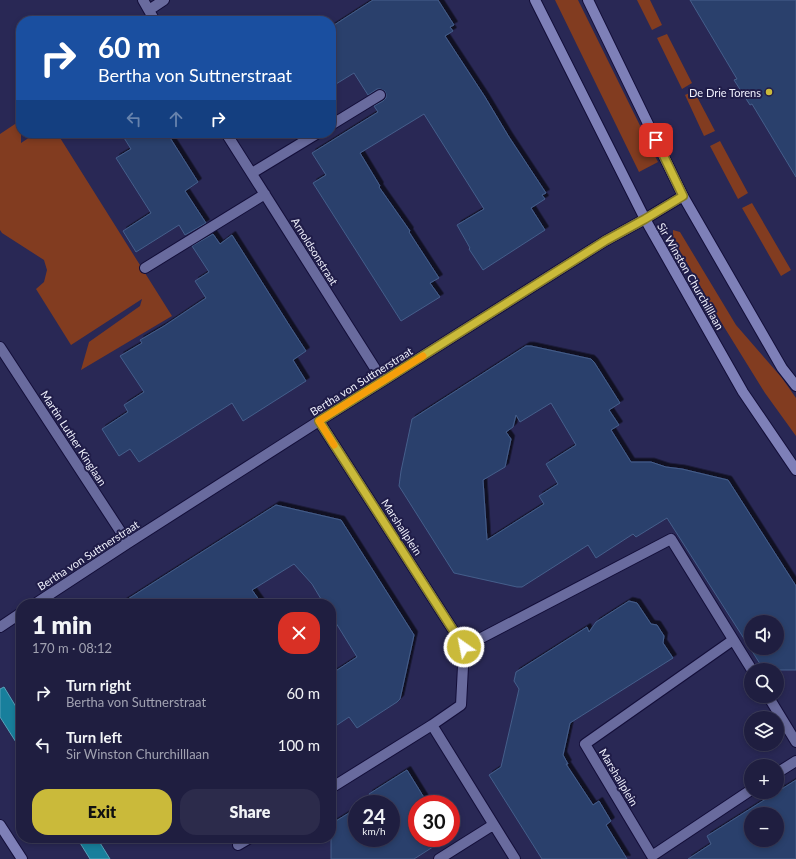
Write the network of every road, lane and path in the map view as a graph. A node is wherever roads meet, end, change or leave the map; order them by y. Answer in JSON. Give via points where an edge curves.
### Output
{"nodes":[{"id":1,"x":143,"y":0,"type":"edge"},
{"id":2,"x":164,"y":0,"type":"edge"},
{"id":3,"x":535,"y":0,"type":"edge"},
{"id":4,"x":588,"y":0,"type":"edge"},
{"id":5,"x":149,"y":10,"type":"junction"},
{"id":6,"x":153,"y":16,"type":"edge"},
{"id":7,"x":380,"y":95,"type":"dead end"},
{"id":8,"x":336,"y":122,"type":"edge"},
{"id":9,"x":229,"y":138,"type":"edge"},
{"id":10,"x":310,"y":138,"type":"edge"},
{"id":11,"x":252,"y":173,"type":"junction"},
{"id":12,"x":265,"y":194,"type":"junction"},
{"id":13,"x":683,"y":196,"type":"junction"},
{"id":14,"x":645,"y":219,"type":"junction"},
{"id":15,"x":145,"y":268,"type":"dead end"},
{"id":16,"x":0,"y":347,"type":"edge"},
{"id":17,"x":383,"y":381,"type":"junction"},
{"id":18,"x":796,"y":386,"type":"edge"},
{"id":19,"x":319,"y":421,"type":"junction"},
{"id":20,"x":796,"y":470,"type":"edge"},
{"id":21,"x":128,"y":543,"type":"junction"},
{"id":22,"x":43,"y":599,"type":"edge"},
{"id":23,"x":16,"y":616,"type":"edge"},
{"id":24,"x":0,"y":627,"type":"edge"},
{"id":25,"x":733,"y":640,"type":"junction"},
{"id":26,"x":464,"y":647,"type":"junction"},
{"id":27,"x":748,"y":663,"type":"edge"},
{"id":28,"x":772,"y":703,"type":"edge"},
{"id":29,"x":432,"y":725,"type":"junction"},
{"id":30,"x":796,"y":742,"type":"edge"},
{"id":31,"x":796,"y":761,"type":"edge"},
{"id":32,"x":784,"y":769,"type":"edge"},
{"id":33,"x":336,"y":785,"type":"edge"},
{"id":34,"x":744,"y":795,"type":"edge"},
{"id":35,"x":0,"y":825,"type":"edge"},
{"id":36,"x":493,"y":825,"type":"junction"},
{"id":37,"x":241,"y":843,"type":"edge"},
{"id":38,"x":238,"y":845,"type":"dead end"},
{"id":39,"x":22,"y":859,"type":"edge"},
{"id":40,"x":439,"y":859,"type":"edge"},
{"id":41,"x":515,"y":859,"type":"edge"}],
"edges":[{"from":1,"to":5,"type":"street"},
{"from":2,"to":5,"type":"street"},
{"from":3,"to":14,"type":"street","name":"Sir Winston Churchilllaan"},
{"from":4,"to":13,"type":"street"},
{"from":5,"to":6,"type":"street"},
{"from":7,"to":8,"type":"street"},
{"from":9,"to":11,"type":"street","name":"Arnoldsonstraat"},
{"from":10,"to":11,"type":"street"},
{"from":11,"to":12,"type":"street","name":"Arnoldsonstraat"},
{"from":12,"to":15,"type":"street"},
{"from":12,"to":17,"type":"street","name":"Arnoldsonstraat"},
{"from":13,"to":14,"type":"street","name":"Bertha von Suttnerstraat"},
{"from":13,"to":18,"type":"street","via":[[782,368]]},
{"from":14,"to":17,"type":"street","name":"Bertha von Suttnerstraat","via":[[605,241]]},
{"from":14,"to":20,"type":"street","name":"Sir Winston Churchilllaan","via":[[743,392]]},
{"from":16,"to":21,"type":"street","name":"Martin Luther Kinglaan"},
{"from":17,"to":19,"type":"street","name":"Bertha von Suttnerstraat"},
{"from":19,"to":21,"type":"street","name":"Bertha von Suttnerstraat"},
{"from":19,"to":26,"type":"street","name":"Marshallplein"},
{"from":21,"to":22,"type":"street","name":"Bertha von Suttnerstraat"},
{"from":23,"to":24,"type":"street"},
{"from":25,"to":26,"type":"street","via":[[671,539]]},
{"from":25,"to":27,"type":"street"},
{"from":25,"to":34,"type":"street","name":"Marshallplein","via":[[585,744],[652,856]]},
{"from":26,"to":29,"type":"street","via":[[462,705]]},
{"from":28,"to":30,"type":"street"},
{"from":29,"to":33,"type":"street"},
{"from":29,"to":36,"type":"street"},
{"from":31,"to":32,"type":"street"},
{"from":35,"to":39,"type":"street"},
{"from":36,"to":40,"type":"street"},
{"from":36,"to":41,"type":"street"},
{"from":37,"to":38,"type":"street"}]}
